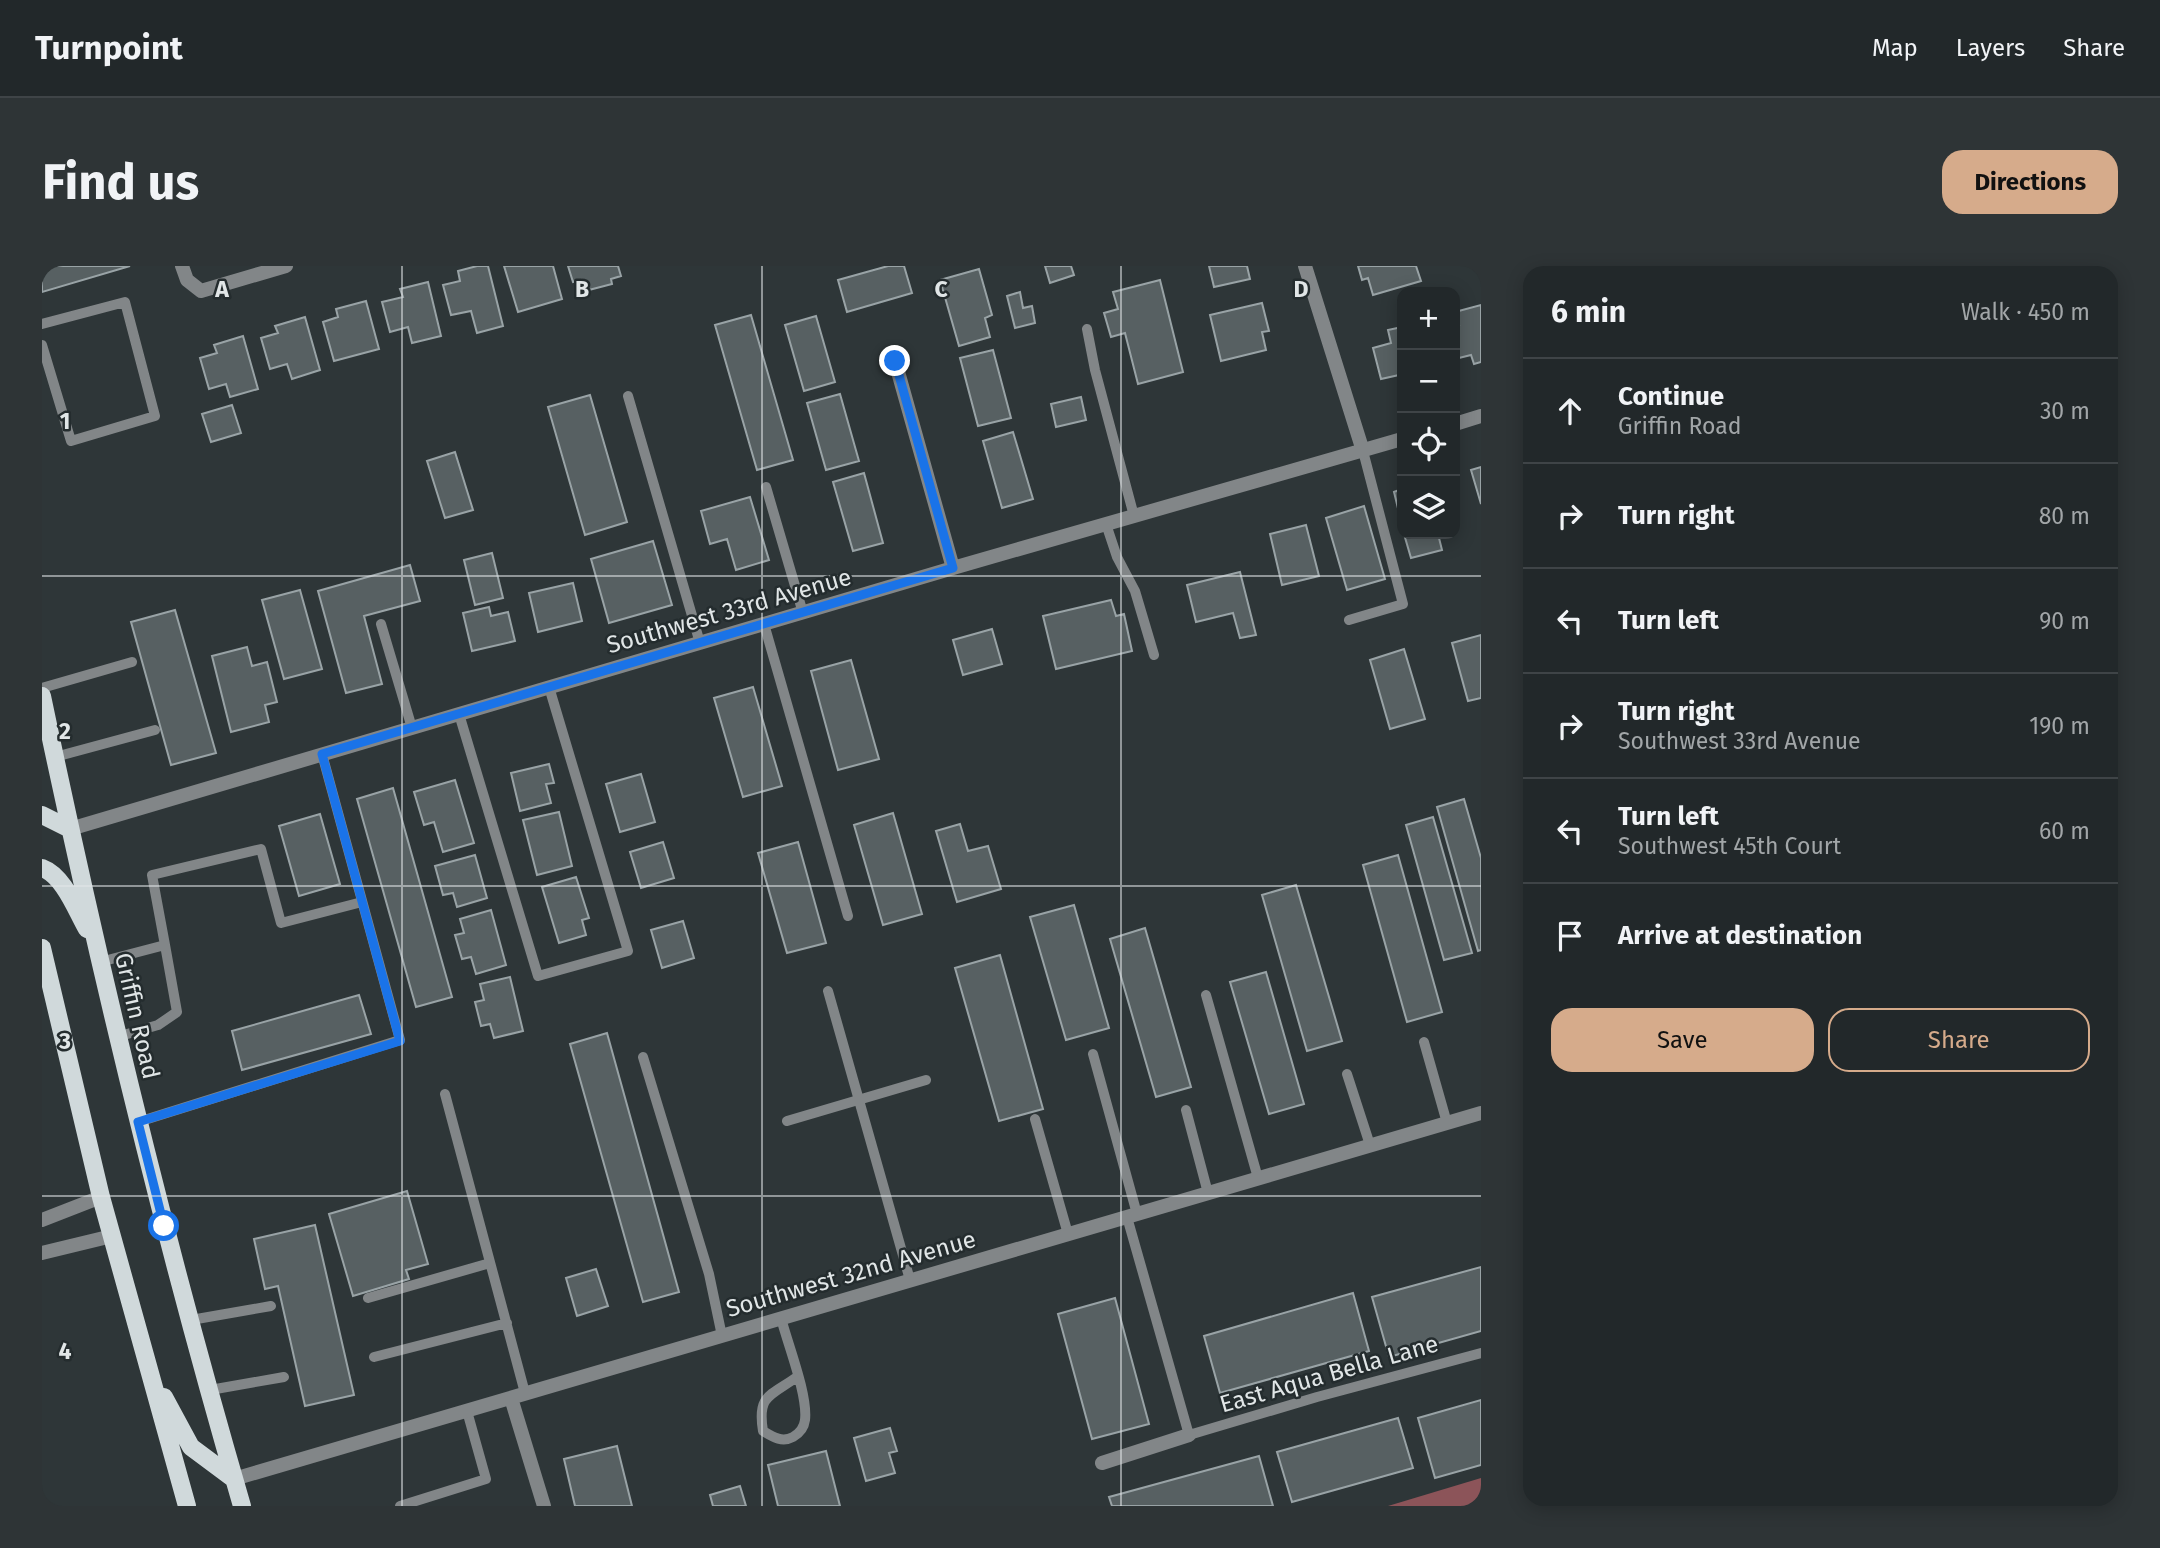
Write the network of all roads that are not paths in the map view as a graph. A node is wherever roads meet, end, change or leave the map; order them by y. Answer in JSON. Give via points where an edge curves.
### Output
{"nodes":[{"id":1,"x":182,"y":266,"type":"edge"},
{"id":2,"x":286,"y":266,"type":"edge"},
{"id":3,"x":1305,"y":266,"type":"edge"},
{"id":4,"x":42,"y":324,"type":"edge"},
{"id":5,"x":1087,"y":330,"type":"dead end"},
{"id":6,"x":42,"y":345,"type":"edge"},
{"id":7,"x":895,"y":361,"type":"dead end"},
{"id":8,"x":628,"y":396,"type":"dead end"},
{"id":9,"x":1481,"y":416,"type":"edge"},
{"id":10,"x":1460,"y":422,"type":"edge"},
{"id":11,"x":1397,"y":441,"type":"edge"},
{"id":12,"x":1363,"y":451,"type":"junction"},
{"id":13,"x":766,"y":487,"type":"dead end"},
{"id":14,"x":1134,"y":516,"type":"junction"},
{"id":15,"x":1106,"y":524,"type":"junction"},
{"id":16,"x":953,"y":568,"type":"junction"},
{"id":17,"x":803,"y":613,"type":"junction"},
{"id":18,"x":1349,"y":620,"type":"dead end"},
{"id":19,"x":381,"y":624,"type":"dead end"},
{"id":20,"x":764,"y":624,"type":"junction"},
{"id":21,"x":699,"y":643,"type":"junction"},
{"id":22,"x":1154,"y":655,"type":"dead end"},
{"id":23,"x":132,"y":663,"type":"dead end"},
{"id":24,"x":42,"y":688,"type":"edge"},
{"id":25,"x":549,"y":688,"type":"junction"},
{"id":26,"x":42,"y":696,"type":"edge"},
{"id":27,"x":459,"y":714,"type":"junction"},
{"id":28,"x":412,"y":728,"type":"junction"},
{"id":29,"x":155,"y":730,"type":"dead end"},
{"id":30,"x":322,"y":754,"type":"junction"},
{"id":31,"x":55,"y":757,"type":"junction"},
{"id":32,"x":42,"y":815,"type":"edge"},
{"id":33,"x":70,"y":829,"type":"junction"},
{"id":34,"x":42,"y":868,"type":"edge"},
{"id":35,"x":362,"y":902,"type":"junction"},
{"id":36,"x":848,"y":916,"type":"dead end"},
{"id":37,"x":164,"y":945,"type":"junction"},
{"id":38,"x":42,"y":948,"type":"edge"},
{"id":39,"x":98,"y":953,"type":"junction"},
{"id":40,"x":828,"y":991,"type":"dead end"},
{"id":41,"x":1206,"y":995,"type":"dead end"},
{"id":42,"x":117,"y":1037,"type":"junction"},
{"id":43,"x":1424,"y":1042,"type":"dead end"},
{"id":44,"x":1093,"y":1054,"type":"dead end"},
{"id":45,"x":643,"y":1057,"type":"dead end"},
{"id":46,"x":1347,"y":1074,"type":"dead end"},
{"id":47,"x":926,"y":1080,"type":"dead end"},
{"id":48,"x":445,"y":1094,"type":"dead end"},
{"id":49,"x":859,"y":1100,"type":"junction"},
{"id":50,"x":1186,"y":1110,"type":"dead end"},
{"id":51,"x":1481,"y":1113,"type":"edge"},
{"id":52,"x":1035,"y":1119,"type":"dead end"},
{"id":53,"x":787,"y":1121,"type":"dead end"},
{"id":54,"x":138,"y":1122,"type":"junction"},
{"id":55,"x":1447,"y":1123,"type":"junction"},
{"id":56,"x":1370,"y":1145,"type":"junction"},
{"id":57,"x":1258,"y":1178,"type":"junction"},
{"id":58,"x":1208,"y":1193,"type":"junction"},
{"id":59,"x":101,"y":1197,"type":"junction"},
{"id":60,"x":1132,"y":1215,"type":"junction"},
{"id":61,"x":42,"y":1220,"type":"edge"},
{"id":62,"x":1068,"y":1234,"type":"junction"},
{"id":63,"x":112,"y":1236,"type":"junction"},
{"id":64,"x":42,"y":1253,"type":"edge"},
{"id":65,"x":490,"y":1263,"type":"junction"},
{"id":66,"x":910,"y":1280,"type":"junction"},
{"id":67,"x":368,"y":1298,"type":"dead end"},
{"id":68,"x":271,"y":1306,"type":"dead end"},
{"id":69,"x":781,"y":1318,"type":"junction"},
{"id":70,"x":191,"y":1320,"type":"junction"},
{"id":71,"x":507,"y":1323,"type":"junction"},
{"id":72,"x":722,"y":1336,"type":"junction"},
{"id":73,"x":1481,"y":1353,"type":"edge"},
{"id":74,"x":374,"y":1357,"type":"dead end"},
{"id":75,"x":148,"y":1366,"type":"junction"},
{"id":76,"x":285,"y":1377,"type":"dead end"},
{"id":77,"x":797,"y":1377,"type":"junction"},
{"id":78,"x":210,"y":1390,"type":"junction"},
{"id":79,"x":518,"y":1395,"type":"junction"},
{"id":80,"x":467,"y":1411,"type":"junction"},
{"id":81,"x":1189,"y":1435,"type":"junction"},
{"id":82,"x":1102,"y":1463,"type":"dead end"},
{"id":83,"x":234,"y":1479,"type":"junction"},
{"id":84,"x":187,"y":1506,"type":"edge"},
{"id":85,"x":242,"y":1506,"type":"edge"},
{"id":86,"x":400,"y":1506,"type":"edge"},
{"id":87,"x":544,"y":1506,"type":"edge"}],
"edges":[{"from":1,"to":2,"type":"street","via":[[187,280],[201,291]]},
{"from":3,"to":12,"type":"street"},
{"from":4,"to":6,"type":"lane","via":[[125,302],[155,416],[71,441]]},
{"from":5,"to":14,"type":"lane"},
{"from":7,"to":16,"type":"street"},
{"from":8,"to":21,"type":"lane"},
{"from":9,"to":10,"type":"street"},
{"from":11,"to":12,"type":"street","name":"Southwest 33rd Avenue"},
{"from":12,"to":14,"type":"street","name":"Southwest 33rd Avenue"},
{"from":12,"to":18,"type":"lane","via":[[1404,604]]},
{"from":13,"to":17,"type":"lane"},
{"from":14,"to":15,"type":"street","name":"Southwest 33rd Avenue"},
{"from":15,"to":16,"type":"street","name":"Southwest 33rd Avenue"},
{"from":15,"to":22,"type":"lane","via":[[1135,591]]},
{"from":16,"to":17,"type":"street","name":"Southwest 33rd Avenue"},
{"from":17,"to":20,"type":"street","name":"Southwest 33rd Avenue"},
{"from":19,"to":28,"type":"lane"},
{"from":20,"to":21,"type":"street","name":"Southwest 33rd Avenue"},
{"from":20,"to":36,"type":"lane"},
{"from":21,"to":25,"type":"street","name":"Southwest 33rd Avenue"},
{"from":23,"to":24,"type":"lane"},
{"from":25,"to":27,"type":"street","name":"Southwest 33rd Avenue"},
{"from":25,"to":27,"type":"lane","via":[[628,951],[538,976]]},
{"from":26,"to":31,"type":"main road","name":"Griffin Road"},
{"from":27,"to":28,"type":"street","name":"Southwest 33rd Avenue"},
{"from":28,"to":30,"type":"street","name":"Southwest 33rd Avenue"},
{"from":29,"to":31,"type":"lane"},
{"from":30,"to":33,"type":"street","name":"Southwest 33rd Avenue"},
{"from":30,"to":35,"type":"lane"},
{"from":31,"to":33,"type":"main road","name":"Griffin Road"},
{"from":32,"to":33,"type":"main road"},
{"from":33,"to":39,"type":"main road","name":"Griffin Road"},
{"from":34,"to":39,"type":"main road","via":[[60,883]]},
{"from":35,"to":37,"type":"lane","via":[[281,923],[261,849],[152,875]]},
{"from":35,"to":54,"type":"lane","via":[[400,1041]]},
{"from":37,"to":39,"type":"lane"},
{"from":37,"to":42,"type":"lane","via":[[177,1012],[158,1025]]},
{"from":38,"to":59,"type":"main road"},
{"from":39,"to":42,"type":"main road","name":"Griffin Road"},
{"from":40,"to":49,"type":"lane"},
{"from":41,"to":57,"type":"lane"},
{"from":42,"to":54,"type":"main road","name":"Griffin Road"},
{"from":43,"to":55,"type":"lane"},
{"from":44,"to":60,"type":"lane"},
{"from":45,"to":72,"type":"lane","via":[[709,1274]]},
{"from":46,"to":56,"type":"lane"},
{"from":47,"to":49,"type":"lane"},
{"from":48,"to":65,"type":"lane"},
{"from":49,"to":53,"type":"lane"},
{"from":49,"to":66,"type":"lane"},
{"from":50,"to":58,"type":"lane"},
{"from":51,"to":55,"type":"street","name":"Southwest 32nd Avenue"},
{"from":52,"to":62,"type":"lane"},
{"from":54,"to":70,"type":"main road","name":"Griffin Road"},
{"from":55,"to":56,"type":"street","name":"Southwest 32nd Avenue"},
{"from":56,"to":57,"type":"street","name":"Southwest 32nd Avenue"},
{"from":57,"to":58,"type":"street","name":"Southwest 32nd Avenue"},
{"from":58,"to":60,"type":"street","name":"Southwest 32nd Avenue"},
{"from":59,"to":61,"type":"street"},
{"from":59,"to":63,"type":"main road"},
{"from":60,"to":62,"type":"street","name":"Southwest 32nd Avenue"},
{"from":60,"to":81,"type":"lane"},
{"from":62,"to":66,"type":"street","name":"Southwest 32nd Avenue"},
{"from":63,"to":64,"type":"street"},
{"from":63,"to":75,"type":"main road"},
{"from":65,"to":67,"type":"lane"},
{"from":65,"to":71,"type":"lane"},
{"from":66,"to":69,"type":"street","name":"Southwest 32nd Avenue"},
{"from":68,"to":70,"type":"lane"},
{"from":69,"to":72,"type":"street","name":"Southwest 32nd Avenue"},
{"from":69,"to":77,"type":"lane"},
{"from":70,"to":78,"type":"main road","name":"Griffin Road"},
{"from":71,"to":74,"type":"lane"},
{"from":71,"to":79,"type":"lane"},
{"from":72,"to":79,"type":"street","name":"Southwest 32nd Avenue"},
{"from":73,"to":81,"type":"lane","name":"East Aqua Bella Lane"},
{"from":75,"to":83,"type":"main road","via":[[191,1447]]},
{"from":75,"to":84,"type":"main road"},
{"from":76,"to":78,"type":"lane"},
{"from":77,"to":77,"type":"lane","via":[[804,1404],[802,1430],[791,1439],[774,1438],[763,1431],[759,1410],[765,1399]]},
{"from":78,"to":83,"type":"main road","name":"Griffin Road"},
{"from":79,"to":80,"type":"street","name":"Southwest 32nd Avenue"},
{"from":79,"to":87,"type":"street"},
{"from":80,"to":83,"type":"street","name":"Southwest 32nd Avenue"},
{"from":80,"to":86,"type":"lane","via":[[486,1479]]},
{"from":81,"to":82,"type":"street"},
{"from":83,"to":85,"type":"main road","name":"Griffin Road"}]}
